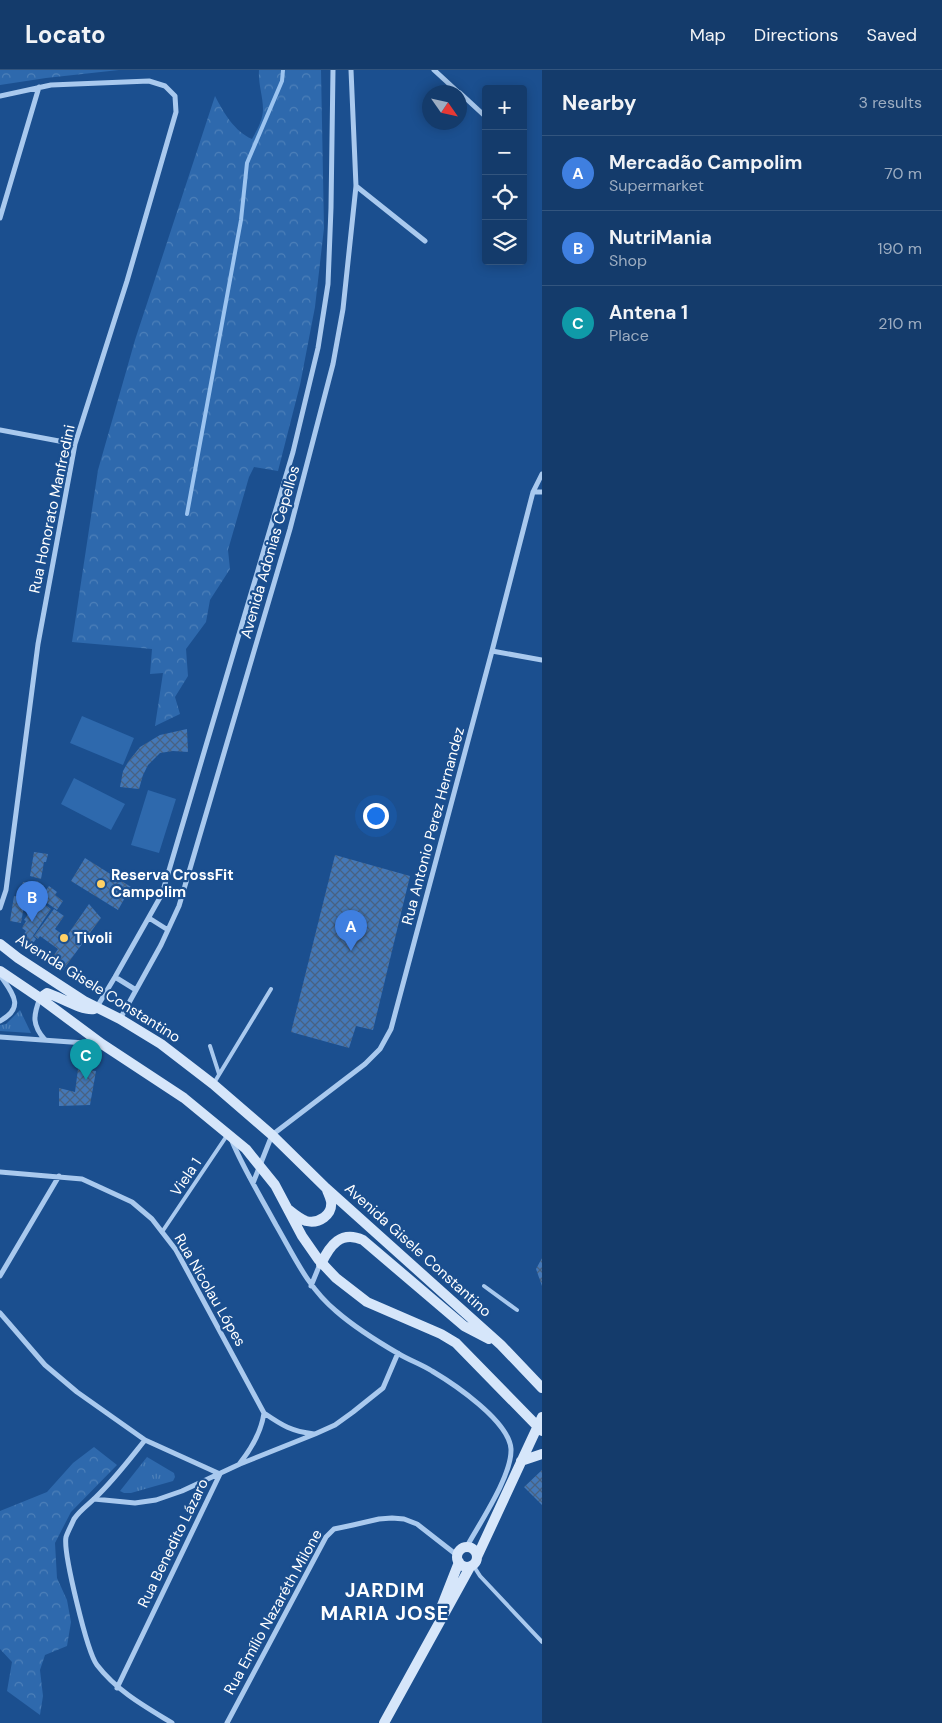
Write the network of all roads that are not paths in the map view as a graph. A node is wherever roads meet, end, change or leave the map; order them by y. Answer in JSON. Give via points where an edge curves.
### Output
{"nodes":[{"id":1,"x":332,"y":70,"type":"edge"},
{"id":2,"x":351,"y":70,"type":"edge"},
{"id":3,"x":434,"y":70,"type":"edge"},
{"id":4,"x":450,"y":85,"type":"edge"},
{"id":5,"x":39,"y":88,"type":"junction"},
{"id":6,"x":0,"y":96,"type":"edge"},
{"id":7,"x":467,"y":100,"type":"edge"},
{"id":8,"x":482,"y":113,"type":"edge"},
{"id":9,"x":356,"y":186,"type":"junction"},
{"id":10,"x":0,"y":218,"type":"edge"},
{"id":11,"x":425,"y":241,"type":"dead end"},
{"id":12,"x":0,"y":430,"type":"edge"},
{"id":13,"x":75,"y":444,"type":"junction"},
{"id":14,"x":542,"y":474,"type":"edge"},
{"id":15,"x":533,"y":492,"type":"junction"},
{"id":16,"x":542,"y":492,"type":"edge"},
{"id":17,"x":492,"y":651,"type":"junction"},
{"id":18,"x":542,"y":660,"type":"edge"},
{"id":19,"x":3,"y":891,"type":"edge"},
{"id":20,"x":0,"y":908,"type":"edge"},
{"id":21,"x":149,"y":918,"type":"junction"},
{"id":22,"x":168,"y":930,"type":"junction"},
{"id":23,"x":0,"y":944,"type":"edge"},
{"id":24,"x":0,"y":971,"type":"edge"},
{"id":25,"x":0,"y":975,"type":"edge"},
{"id":26,"x":115,"y":978,"type":"junction"},
{"id":27,"x":271,"y":989,"type":"dead end"},
{"id":28,"x":136,"y":990,"type":"junction"},
{"id":29,"x":40,"y":998,"type":"junction"},
{"id":30,"x":97,"y":1007,"type":"junction"},
{"id":31,"x":120,"y":1019,"type":"junction"},
{"id":32,"x":0,"y":1021,"type":"edge"},
{"id":33,"x":0,"y":1037,"type":"edge"},
{"id":34,"x":45,"y":1040,"type":"junction"},
{"id":35,"x":102,"y":1044,"type":"junction"},
{"id":36,"x":210,"y":1046,"type":"dead end"},
{"id":37,"x":219,"y":1074,"type":"junction"},
{"id":38,"x":213,"y":1084,"type":"junction"},
{"id":39,"x":229,"y":1135,"type":"junction"},
{"id":40,"x":272,"y":1136,"type":"junction"},
{"id":41,"x":260,"y":1165,"type":"junction"},
{"id":42,"x":0,"y":1172,"type":"edge"},
{"id":43,"x":59,"y":1176,"type":"junction"},
{"id":44,"x":253,"y":1183,"type":"junction"},
{"id":45,"x":326,"y":1188,"type":"junction"},
{"id":46,"x":288,"y":1210,"type":"junction"},
{"id":47,"x":162,"y":1232,"type":"junction"},
{"id":48,"x":321,"y":1264,"type":"junction"},
{"id":49,"x":0,"y":1276,"type":"edge"},
{"id":50,"x":311,"y":1286,"type":"junction"},
{"id":51,"x":484,"y":1286,"type":"dead end"},
{"id":52,"x":517,"y":1310,"type":"dead end"},
{"id":53,"x":0,"y":1313,"type":"edge"},
{"id":54,"x":503,"y":1347,"type":"junction"},
{"id":55,"x":398,"y":1353,"type":"junction"},
{"id":56,"x":542,"y":1388,"type":"edge"},
{"id":57,"x":264,"y":1413,"type":"junction"},
{"id":58,"x":541,"y":1424,"type":"edge"},
{"id":59,"x":316,"y":1434,"type":"junction"},
{"id":60,"x":145,"y":1440,"type":"junction"},
{"id":61,"x":542,"y":1454,"type":"edge"},
{"id":62,"x":521,"y":1461,"type":"junction"},
{"id":63,"x":240,"y":1464,"type":"junction"},
{"id":64,"x":220,"y":1474,"type":"junction"},
{"id":65,"x":94,"y":1499,"type":"junction"},
{"id":66,"x":466,"y":1548,"type":"junction"},
{"id":67,"x":458,"y":1559,"type":"junction"},
{"id":68,"x":474,"y":1563,"type":"junction"},
{"id":69,"x":542,"y":1642,"type":"edge"},
{"id":70,"x":422,"y":1655,"type":"junction"},
{"id":71,"x":117,"y":1688,"type":"junction"},
{"id":72,"x":172,"y":1723,"type":"edge"},
{"id":73,"x":227,"y":1723,"type":"edge"},
{"id":74,"x":384,"y":1723,"type":"edge"}],
"edges":[{"from":1,"to":21,"type":"street","name":"Avenida Adonias Cepellos","via":[[332,208],[328,284],[318,348],[293,452],[162,894]]},
{"from":2,"to":9,"type":"street","name":"Avenida Adonias Cepellos"},
{"from":3,"to":4,"type":"street"},
{"from":5,"to":6,"type":"street"},
{"from":5,"to":10,"type":"street"},
{"from":5,"to":13,"type":"street","name":"Rua Honorato Manfredini","via":[[148,81],[165,86],[176,96],[176,112],[133,262]]},
{"from":7,"to":8,"type":"street"},
{"from":9,"to":11,"type":"street"},
{"from":9,"to":22,"type":"street","name":"Avenida Adonias Cepellos","via":[[343,309],[314,440],[198,844]]},
{"from":12,"to":13,"type":"street"},
{"from":13,"to":19,"type":"street","name":"Rua Honorato Manfredini","via":[[38,644]]},
{"from":14,"to":15,"type":"street","name":"Rua Antonio Perez Hernandez"},
{"from":15,"to":16,"type":"street"},
{"from":15,"to":17,"type":"street","name":"Rua Antonio Perez Hernandez"},
{"from":17,"to":18,"type":"street"},
{"from":17,"to":40,"type":"street","name":"Rua Antonio Perez Hernandez","via":[[391,1028],[380,1049],[366,1064]]},
{"from":19,"to":20,"type":"street","name":"Rua Honorato Manfredini"},
{"from":21,"to":22,"type":"street"},
{"from":21,"to":26,"type":"street","name":"Avenida Adonias Cepellos"},
{"from":22,"to":28,"type":"street","name":"Avenida Adonias Cepellos"},
{"from":23,"to":30,"type":"main road","name":"Avenida Gisele Constantino"},
{"from":24,"to":29,"type":"main road"},
{"from":25,"to":32,"type":"street","via":[[16,1004],[13,1011]]},
{"from":26,"to":28,"type":"street"},
{"from":26,"to":30,"type":"street","name":"Avenida Adonias Cepellos"},
{"from":27,"to":37,"type":"lane"},
{"from":28,"to":31,"type":"street","name":"Avenida Adonias Cepellos"},
{"from":29,"to":30,"type":"main road","via":[[47,993],[91,1010]]},
{"from":29,"to":34,"type":"street","via":[[35,1022]]},
{"from":29,"to":35,"type":"main road"},
{"from":30,"to":31,"type":"main road","name":"Avenida Gisele Constantino"},
{"from":31,"to":38,"type":"main road","name":"Avenida Gisele Constantino","via":[[161,1044]]},
{"from":33,"to":34,"type":"street"},
{"from":34,"to":35,"type":"street"},
{"from":35,"to":39,"type":"main road","via":[[184,1098]]},
{"from":36,"to":37,"type":"lane"},
{"from":37,"to":38,"type":"lane"},
{"from":38,"to":40,"type":"main road","name":"Avenida Gisele Constantino"},
{"from":39,"to":41,"type":"main road"},
{"from":39,"to":44,"type":"street"},
{"from":39,"to":47,"type":"lane","name":"Viela 1"},
{"from":40,"to":41,"type":"street"},
{"from":40,"to":45,"type":"main road","name":"Avenida Gisele Constantino"},
{"from":41,"to":44,"type":"street"},
{"from":41,"to":46,"type":"main road"},
{"from":42,"to":43,"type":"street","name":"Rua Nicolau Lópes"},
{"from":43,"to":47,"type":"street","name":"Rua Nicolau Lópes","via":[[82,1179],[132,1202]]},
{"from":43,"to":49,"type":"street"},
{"from":44,"to":50,"type":"street"},
{"from":45,"to":46,"type":"main road","via":[[331,1209],[325,1217],[306,1221]]},
{"from":45,"to":54,"type":"main road","name":"Avenida Gisele Constantino"},
{"from":46,"to":48,"type":"main road"},
{"from":47,"to":57,"type":"street","name":"Rua Nicolau Lópes","via":[[176,1250]]},
{"from":48,"to":50,"type":"street"},
{"from":48,"to":54,"type":"main road","via":[[339,1239],[355,1236],[464,1326]]},
{"from":48,"to":58,"type":"main road","via":[[367,1302],[456,1343]]},
{"from":50,"to":55,"type":"street","via":[[337,1312]]},
{"from":51,"to":52,"type":"lane"},
{"from":53,"to":60,"type":"street","via":[[45,1365]]},
{"from":54,"to":56,"type":"main road","name":"Avenida Gisele Constantino"},
{"from":55,"to":59,"type":"street","via":[[383,1388],[335,1425]]},
{"from":55,"to":66,"type":"street","via":[[432,1370],[469,1396],[494,1418],[511,1448],[509,1467]]},
{"from":57,"to":59,"type":"street","name":"Rua Nicolau Lópes","via":[[297,1432]]},
{"from":57,"to":63,"type":"street","via":[[262,1427]]},
{"from":58,"to":62,"type":"main road"},
{"from":59,"to":63,"type":"street"},
{"from":60,"to":64,"type":"street"},
{"from":60,"to":65,"type":"street"},
{"from":61,"to":62,"type":"main road"},
{"from":62,"to":68,"type":"main road"},
{"from":63,"to":64,"type":"street"},
{"from":64,"to":65,"type":"street","name":"Rua Benedito Lázaro","via":[[156,1500],[135,1503]]},
{"from":64,"to":71,"type":"street","name":"Rua Benedito Lázaro"},
{"from":65,"to":71,"type":"street","via":[[75,1519],[66,1537],[68,1557],[83,1631],[96,1664]]},
{"from":66,"to":67,"type":"main road","via":[[460,1550]]},
{"from":66,"to":68,"type":"main road","via":[[475,1551]]},
{"from":67,"to":68,"type":"main road","via":[[464,1567]]},
{"from":67,"to":70,"type":"main road"},
{"from":67,"to":73,"type":"street","name":"Rua Emílio Nazaréth Milone","via":[[417,1524],[404,1519],[379,1519],[334,1529],[326,1537]]},
{"from":68,"to":69,"type":"lane","via":[[480,1576]]},
{"from":68,"to":70,"type":"main road"},
{"from":70,"to":74,"type":"main road"},
{"from":71,"to":72,"type":"street"}]}
